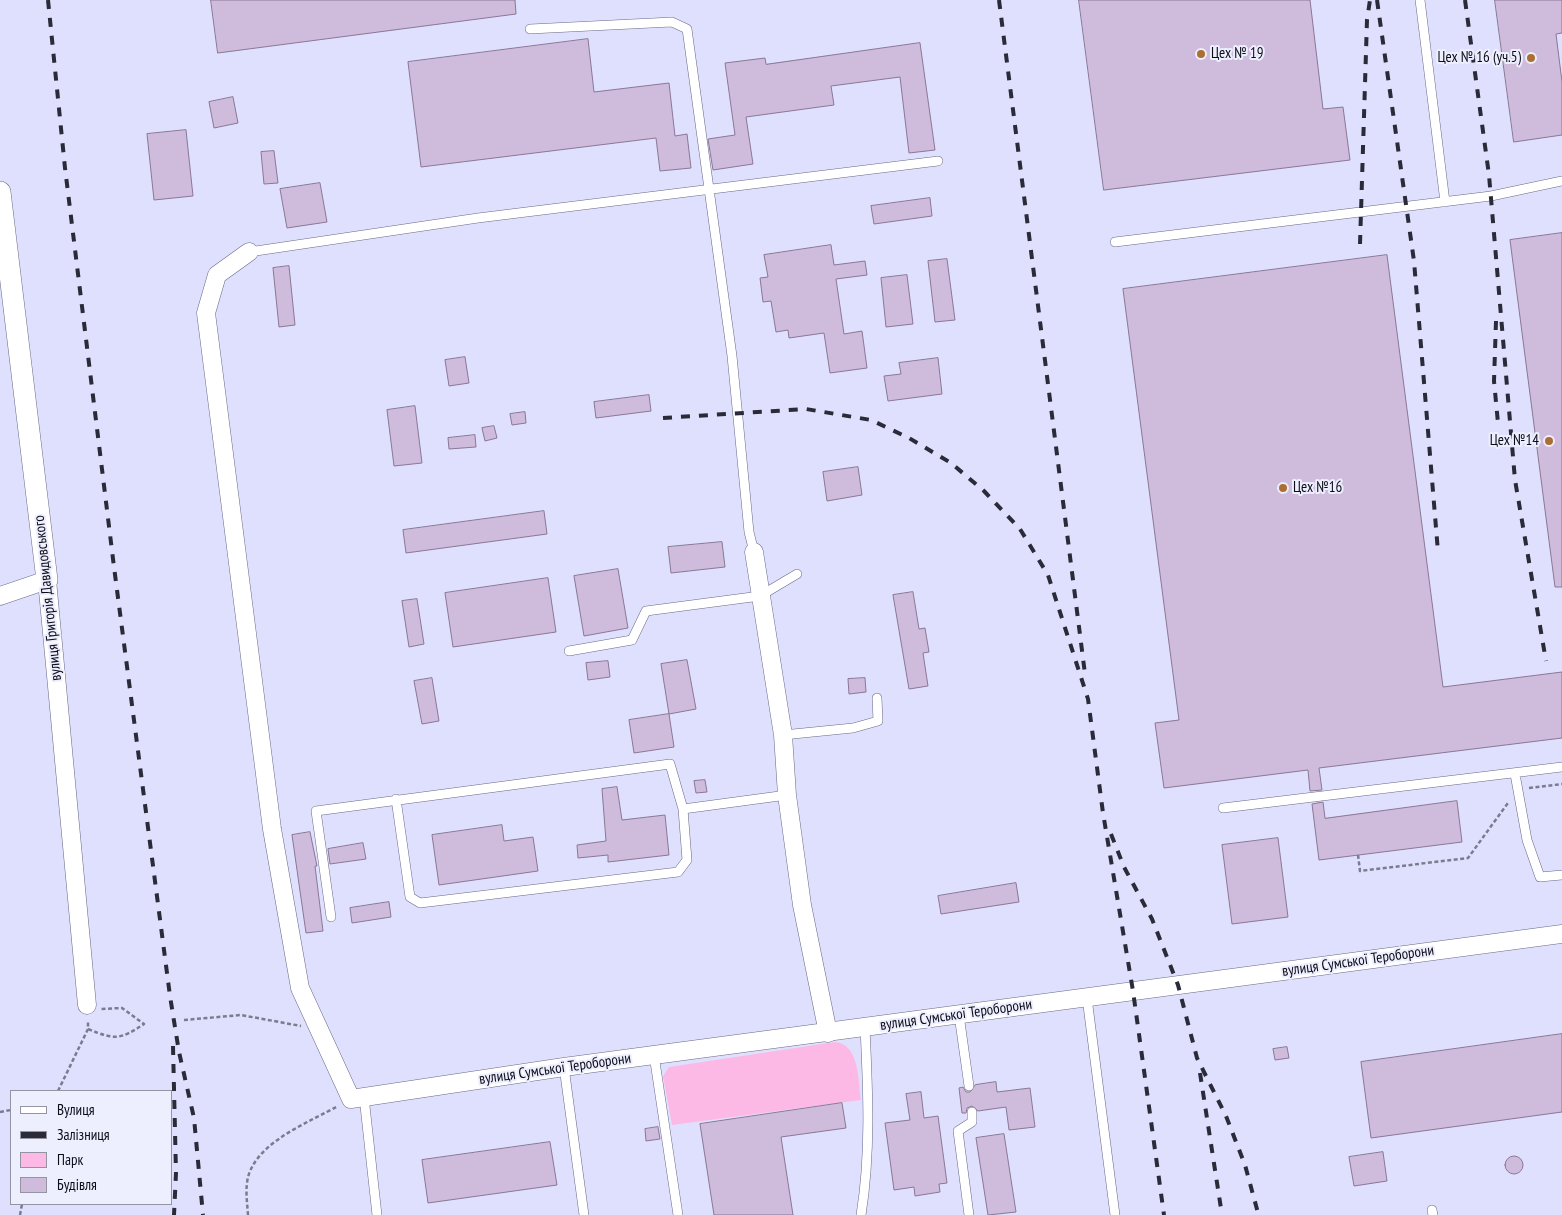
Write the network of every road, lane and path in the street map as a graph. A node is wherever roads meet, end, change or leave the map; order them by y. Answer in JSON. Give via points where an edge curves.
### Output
{"nodes":[{"id":1,"x":1420,"y":0,"type":"edge"},
{"id":2,"x":530,"y":29,"type":"dead end"},
{"id":3,"x":938,"y":161,"type":"dead end"},
{"id":4,"x":1562,"y":181,"type":"edge"},
{"id":5,"x":709,"y":191,"type":"junction"},
{"id":6,"x":0,"y":192,"type":"edge"},
{"id":7,"x":1445,"y":202,"type":"junction"},
{"id":8,"x":1115,"y":242,"type":"dead end"},
{"id":9,"x":249,"y":252,"type":"joint"},
{"id":10,"x":754,"y":552,"type":"joint"},
{"id":11,"x":797,"y":574,"type":"dead end"},
{"id":12,"x":47,"y":580,"type":"junction"},
{"id":13,"x":0,"y":596,"type":"edge"},
{"id":14,"x":760,"y":596,"type":"junction"},
{"id":15,"x":569,"y":651,"type":"dead end"},
{"id":16,"x":877,"y":698,"type":"dead end"},
{"id":17,"x":783,"y":735,"type":"junction"},
{"id":18,"x":1562,"y":767,"type":"edge"},
{"id":19,"x":1516,"y":774,"type":"junction"},
{"id":20,"x":1562,"y":784,"type":"edge"},
{"id":21,"x":1518,"y":790,"type":"junction"},
{"id":22,"x":786,"y":795,"type":"junction"},
{"id":23,"x":396,"y":798,"type":"junction"},
{"id":24,"x":1223,"y":808,"type":"dead end"},
{"id":25,"x":683,"y":809,"type":"junction"},
{"id":26,"x":1358,"y":855,"type":"dead end"},
{"id":27,"x":1562,"y":875,"type":"edge"},
{"id":28,"x":331,"y":917,"type":"dead end"},
{"id":29,"x":1562,"y":934,"type":"edge"},
{"id":30,"x":1087,"y":998,"type":"junction"},
{"id":31,"x":87,"y":1008,"type":"junction"},
{"id":32,"x":959,"y":1015,"type":"junction"},
{"id":33,"x":184,"y":1020,"type":"dead end"},
{"id":34,"x":865,"y":1028,"type":"junction"},
{"id":35,"x":88,"y":1029,"type":"junction"},
{"id":36,"x":322,"y":1033,"type":"junction"},
{"id":37,"x":828,"y":1033,"type":"junction"},
{"id":38,"x":654,"y":1055,"type":"junction"},
{"id":39,"x":564,"y":1067,"type":"junction"},
{"id":40,"x":969,"y":1086,"type":"dead end"},
{"id":41,"x":58,"y":1090,"type":"edge"},
{"id":42,"x":357,"y":1098,"type":"junction"},
{"id":43,"x":972,"y":1112,"type":"dead end"},
{"id":44,"x":248,"y":1215,"type":"edge"},
{"id":45,"x":377,"y":1215,"type":"edge"},
{"id":46,"x":584,"y":1215,"type":"edge"},
{"id":47,"x":678,"y":1215,"type":"edge"},
{"id":48,"x":861,"y":1215,"type":"edge"},
{"id":49,"x":969,"y":1215,"type":"edge"},
{"id":50,"x":1115,"y":1215,"type":"edge"}],
"edges":[{"from":1,"to":7,"type":"lane"},
{"from":2,"to":5,"type":"lane","via":[[672,22],[688,29]]},
{"from":3,"to":5,"type":"lane"},
{"from":4,"to":7,"type":"lane"},
{"from":5,"to":9,"type":"lane","via":[[478,218]]},
{"from":5,"to":10,"type":"lane"},
{"from":6,"to":12,"type":"street","name":"вулиця Григорія Давидовського"},
{"from":7,"to":8,"type":"lane"},
{"from":9,"to":36,"type":"street","via":[[217,275],[206,313],[272,829],[300,988]]},
{"from":10,"to":14,"type":"street"},
{"from":11,"to":14,"type":"lane"},
{"from":12,"to":13,"type":"street"},
{"from":12,"to":31,"type":"street","name":"вулиця Григорія Давидовського"},
{"from":14,"to":15,"type":"lane","via":[[646,612],[632,640]]},
{"from":14,"to":17,"type":"street"},
{"from":16,"to":17,"type":"lane","via":[[878,721],[852,728]]},
{"from":17,"to":22,"type":"street"},
{"from":18,"to":19,"type":"lane"},
{"from":19,"to":21,"type":"lane"},
{"from":19,"to":24,"type":"lane"},
{"from":20,"to":21,"type":"path"},
{"from":21,"to":26,"type":"path","via":[[1468,858],[1360,871]]},
{"from":21,"to":27,"type":"lane","via":[[1527,840],[1540,877]]},
{"from":22,"to":25,"type":"lane"},
{"from":22,"to":37,"type":"street","via":[[802,905]]},
{"from":23,"to":25,"type":"lane","via":[[670,764]]},
{"from":23,"to":25,"type":"lane","via":[[410,897],[420,903],[678,872],[687,860]]},
{"from":23,"to":28,"type":"lane","via":[[316,810]]},
{"from":29,"to":30,"type":"street","name":"вулиця Сумської Тероборони"},
{"from":30,"to":32,"type":"street","name":"вулиця Сумської Тероборони"},
{"from":30,"to":50,"type":"lane"},
{"from":31,"to":35,"type":"path"},
{"from":31,"to":35,"type":"path","via":[[122,1008],[144,1024],[124,1037],[104,1036]]},
{"from":32,"to":34,"type":"street","name":"вулиця Сумської Тероборони"},
{"from":32,"to":40,"type":"lane"},
{"from":33,"to":36,"type":"path","via":[[241,1015],[291,1022]]},
{"from":34,"to":37,"type":"street","name":"вулиця Сумської Тероборони"},
{"from":34,"to":48,"type":"lane","via":[[869,1099]]},
{"from":35,"to":41,"type":"path"},
{"from":36,"to":42,"type":"street"},
{"from":37,"to":38,"type":"street","name":"вулиця Сумської Тероборони"},
{"from":38,"to":39,"type":"street","name":"вулиця Сумської Тероборони"},
{"from":38,"to":47,"type":"lane"},
{"from":39,"to":42,"type":"street","name":"вулиця Сумської Тероборони"},
{"from":39,"to":46,"type":"lane"},
{"from":42,"to":44,"type":"path","via":[[272,1144],[251,1169],[246,1191]]},
{"from":42,"to":45,"type":"lane"},
{"from":43,"to":49,"type":"lane","via":[[972,1122],[958,1132]]}]}
